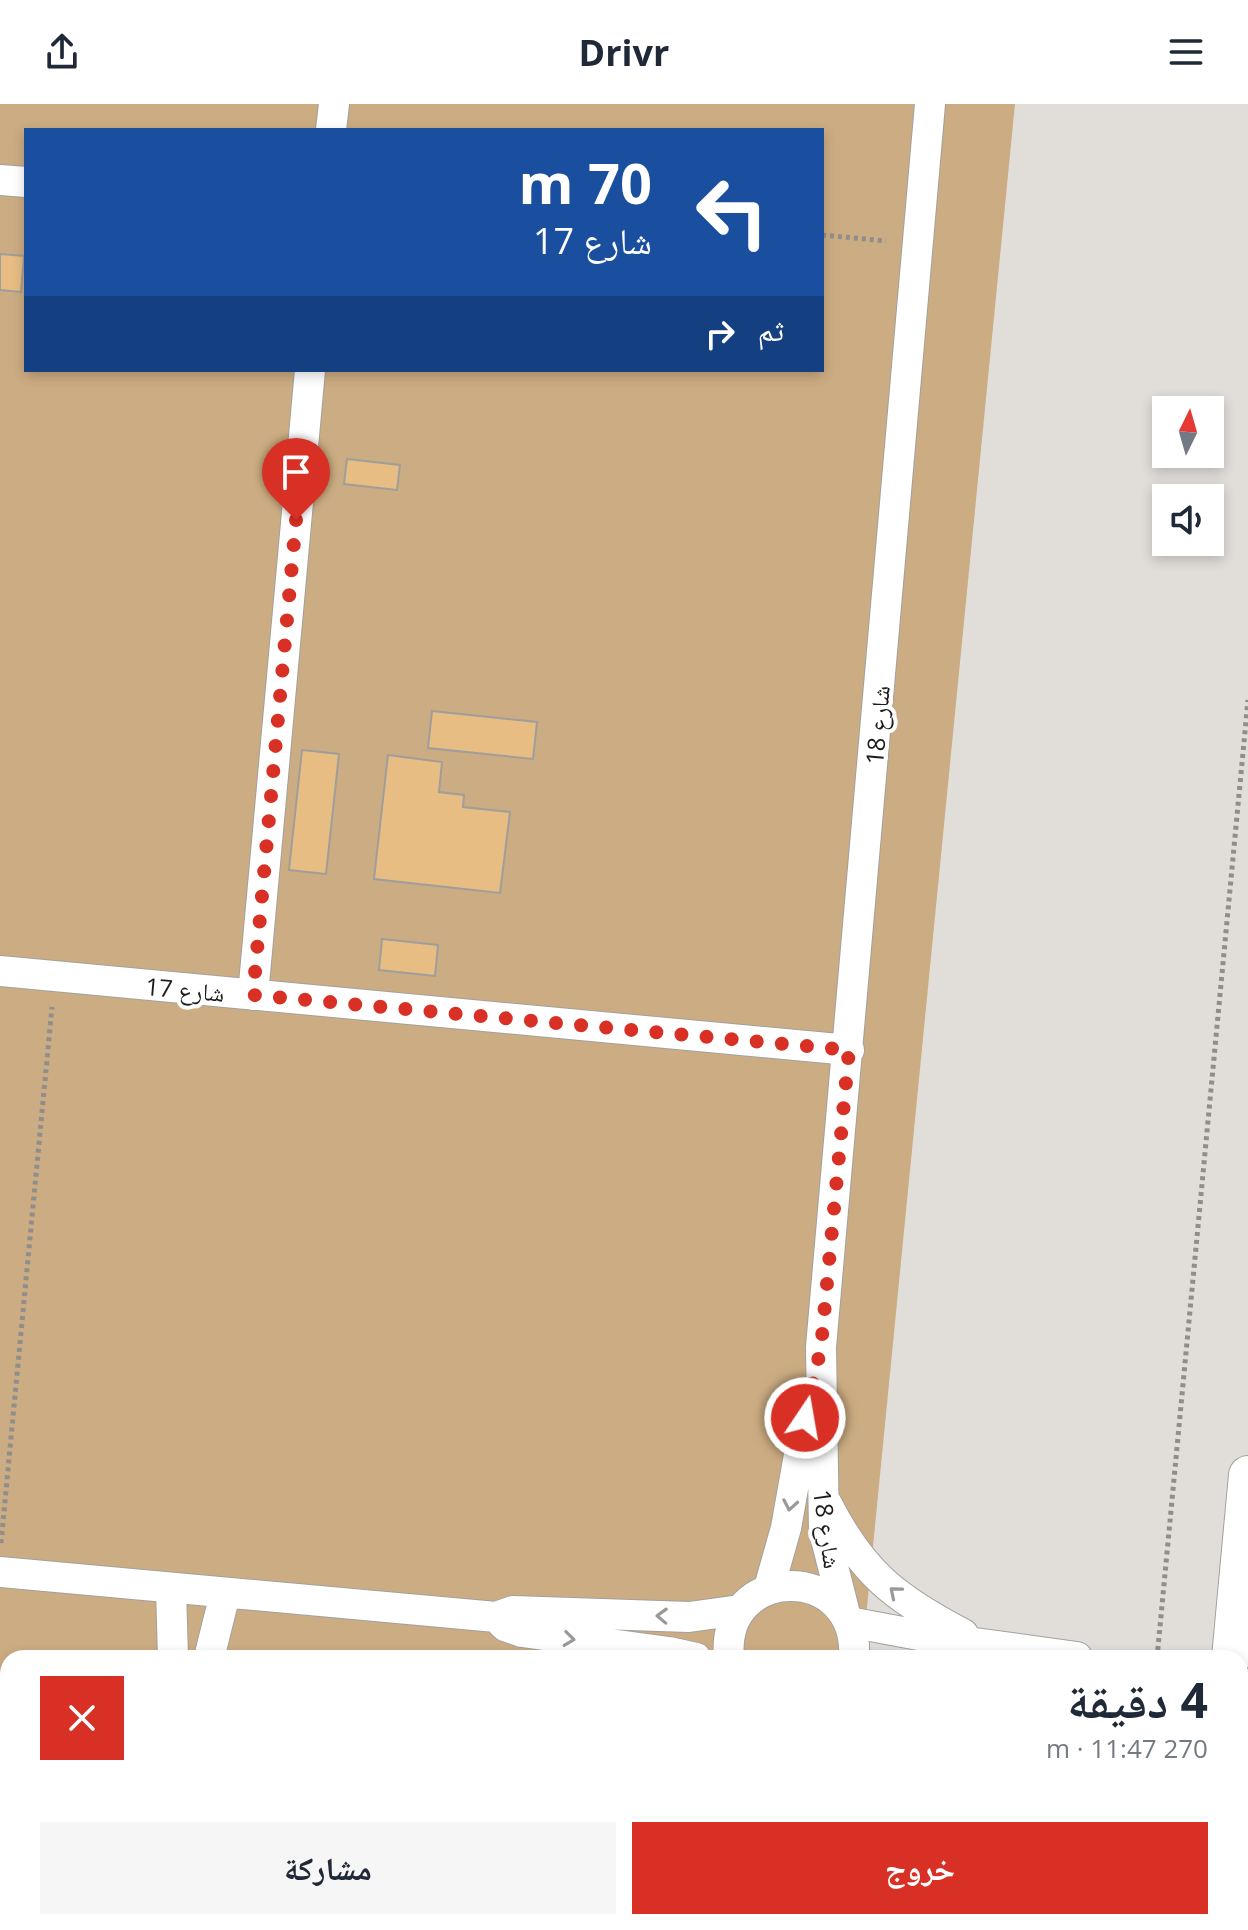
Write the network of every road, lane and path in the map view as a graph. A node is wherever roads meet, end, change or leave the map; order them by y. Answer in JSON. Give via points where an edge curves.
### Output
{"nodes":[{"id":1,"x":334,"y":104,"type":"edge"},
{"id":2,"x":930,"y":104,"type":"edge"},
{"id":3,"x":331,"y":128,"type":"edge"},
{"id":4,"x":0,"y":180,"type":"edge"},
{"id":5,"x":24,"y":182,"type":"edge"},
{"id":6,"x":824,"y":235,"type":"edge"},
{"id":7,"x":919,"y":244,"type":"junction"},
{"id":8,"x":310,"y":372,"type":"edge"},
{"id":9,"x":1248,"y":700,"type":"edge"},
{"id":10,"x":0,"y":971,"type":"edge"},
{"id":11,"x":55,"y":977,"type":"junction"},
{"id":12,"x":253,"y":995,"type":"junction"},
{"id":13,"x":849,"y":1050,"type":"junction"},
{"id":14,"x":821,"y":1347,"type":"junction"},
{"id":15,"x":1248,"y":1475,"type":"edge"},
{"id":16,"x":821,"y":1493,"type":"junction"},
{"id":17,"x":0,"y":1556,"type":"edge"},
{"id":18,"x":0,"y":1572,"type":"edge"},
{"id":19,"x":171,"y":1588,"type":"junction"},
{"id":20,"x":769,"y":1588,"type":"junction"},
{"id":21,"x":225,"y":1594,"type":"junction"},
{"id":22,"x":740,"y":1610,"type":"junction"},
{"id":23,"x":496,"y":1617,"type":"junction"},
{"id":24,"x":847,"y":1618,"type":"junction"},
{"id":25,"x":986,"y":1646,"type":"junction"},
{"id":26,"x":173,"y":1650,"type":"edge"},
{"id":27,"x":211,"y":1650,"type":"edge"},
{"id":28,"x":654,"y":1650,"type":"edge"},
{"id":29,"x":728,"y":1650,"type":"edge"},
{"id":30,"x":855,"y":1650,"type":"edge"},
{"id":31,"x":1019,"y":1650,"type":"edge"},
{"id":32,"x":1158,"y":1650,"type":"edge"},
{"id":33,"x":1232,"y":1650,"type":"edge"}],
"edges":[{"from":1,"to":3,"type":"street"},
{"from":2,"to":7,"type":"street","name":"شارع 18"},
{"from":4,"to":5,"type":"street"},
{"from":6,"to":7,"type":"path"},
{"from":7,"to":13,"type":"street","name":"شارع 18"},
{"from":8,"to":12,"type":"street"},
{"from":9,"to":32,"type":"path"},
{"from":10,"to":11,"type":"street","name":"شارع 17"},
{"from":11,"to":12,"type":"street","name":"شارع 17"},
{"from":11,"to":17,"type":"path"},
{"from":12,"to":13,"type":"street","name":"شارع 17"},
{"from":13,"to":14,"type":"street","name":"شارع 18"},
{"from":14,"to":16,"type":"street","name":"شارع 18"},
{"from":14,"to":20,"type":"street","name":"شارع 18","one_way":true},
{"from":15,"to":33,"type":"street"},
{"from":16,"to":24,"type":"street","name":"شارع 18","via":[[828,1555]]},
{"from":25,"to":16,"type":"street","one_way":true,"via":[[893,1592],[856,1552]]},
{"from":18,"to":19,"type":"street"},
{"from":19,"to":21,"type":"street"},
{"from":19,"to":26,"type":"street"},
{"from":20,"to":22,"type":"street"},
{"from":20,"to":24,"type":"street","name":"شارع 18","via":[[811,1588],[831,1598]]},
{"from":21,"to":23,"type":"street"},
{"from":21,"to":27,"type":"street"},
{"from":22,"to":23,"type":"street","one_way":true,"via":[[689,1617],[513,1611]]},
{"from":22,"to":29,"type":"street"},
{"from":23,"to":28,"type":"street","one_way":true,"via":[[522,1632]]},
{"from":24,"to":25,"type":"street"},
{"from":24,"to":30,"type":"street","name":"شارع 18"},
{"from":25,"to":31,"type":"street"}]}
